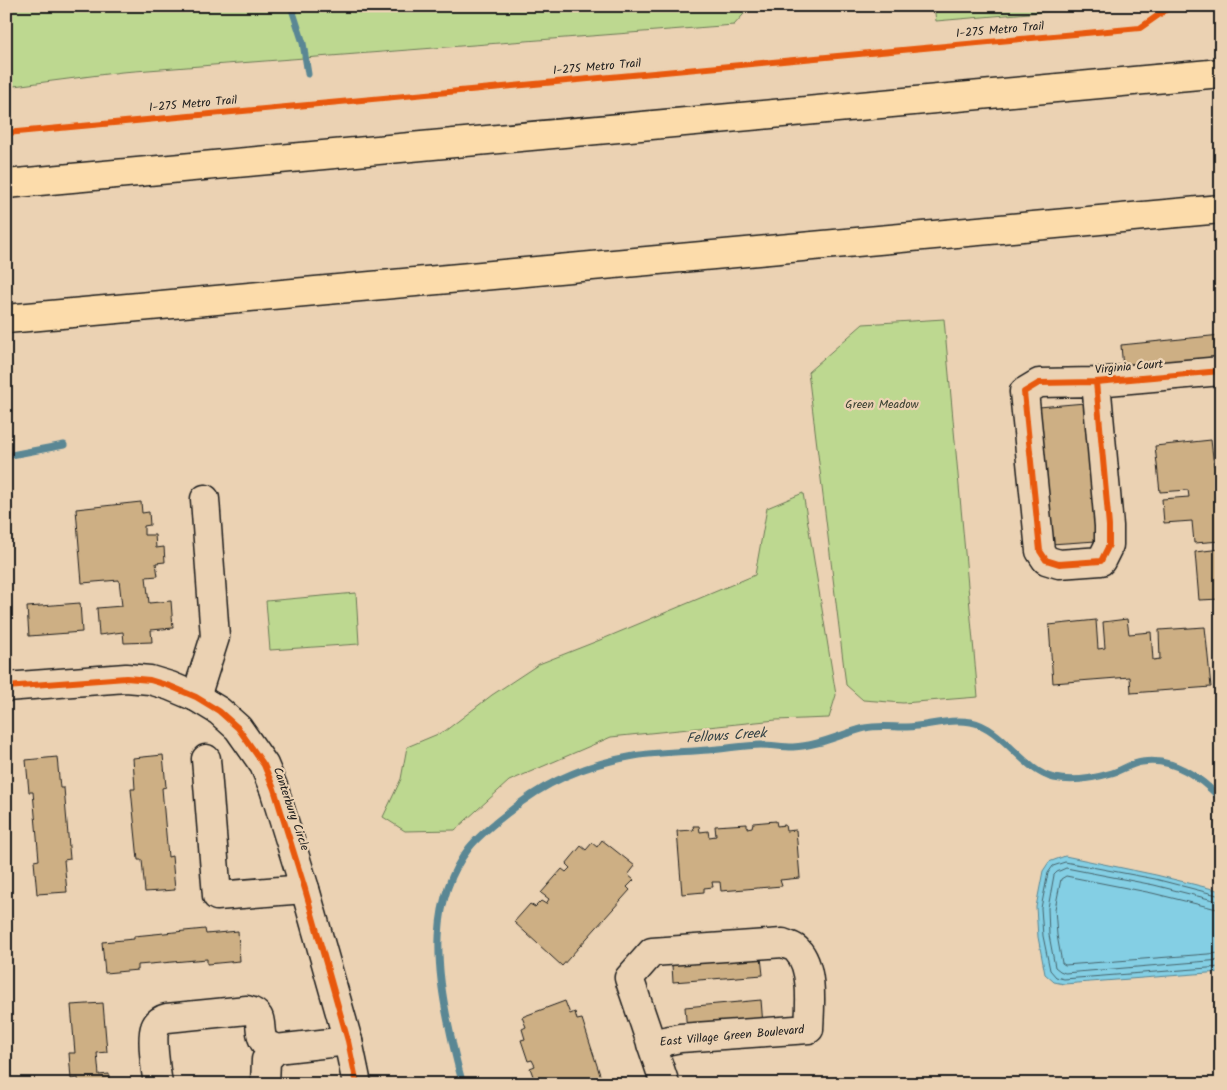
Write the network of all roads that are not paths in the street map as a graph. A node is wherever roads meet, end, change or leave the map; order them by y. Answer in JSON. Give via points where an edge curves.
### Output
{"nodes":[{"id":1,"x":1221,"y":73,"type":"edge"},
{"id":2,"x":6,"y":184,"type":"edge"},
{"id":3,"x":1221,"y":209,"type":"edge"},
{"id":4,"x":6,"y":319,"type":"edge"},
{"id":5,"x":1221,"y":371,"type":"edge"},
{"id":6,"x":1096,"y":382,"type":"junction"},
{"id":7,"x":205,"y":499,"type":"dead end"},
{"id":8,"x":6,"y":687,"type":"edge"},
{"id":9,"x":196,"y":697,"type":"junction"},
{"id":10,"x":206,"y":760,"type":"dead end"},
{"id":11,"x":305,"y":889,"type":"junction"},
{"id":12,"x":348,"y":1041,"type":"junction"},
{"id":13,"x":651,"y":1044,"type":"junction"},
{"id":14,"x":276,"y":1049,"type":"junction"},
{"id":15,"x":158,"y":1084,"type":"edge"},
{"id":16,"x":265,"y":1084,"type":"edge"},
{"id":17,"x":357,"y":1084,"type":"edge"},
{"id":18,"x":665,"y":1084,"type":"edge"}],
"edges":[{"from":1,"to":2,"type":"highway"},
{"from":3,"to":4,"type":"highway"},
{"from":5,"to":6,"type":"street","name":"Virginia Court"},
{"from":6,"to":6,"type":"street","name":"Virginia Court","via":[[1039,383],[1024,392],[1040,551],[1046,560],[1059,564],[1101,561],[1109,546]]},
{"from":7,"to":9,"type":"street","via":[[215,637]]},
{"from":8,"to":9,"type":"street","name":"Canterbury Circle","via":[[126,678],[150,680]]},
{"from":9,"to":11,"type":"street","name":"Canterbury Circle","via":[[238,728],[264,765]]},
{"from":10,"to":11,"type":"street","via":[[216,896]]},
{"from":11,"to":12,"type":"street","name":"Canterbury Circle"},
{"from":12,"to":14,"type":"street"},
{"from":12,"to":17,"type":"street","name":"Canterbury Circle"},
{"from":13,"to":13,"type":"street","name":"East Village Green Boulevard","via":[[629,978],[652,952],[783,943],[796,949],[807,968],[811,1002],[809,1029],[680,1038]]},
{"from":13,"to":18,"type":"street","name":"East Village Green Boulevard"},
{"from":14,"to":15,"type":"street","via":[[265,1043],[259,1017],[247,1010],[167,1018],[157,1023],[154,1029]]},
{"from":14,"to":16,"type":"street","via":[[266,1060]]}]}
